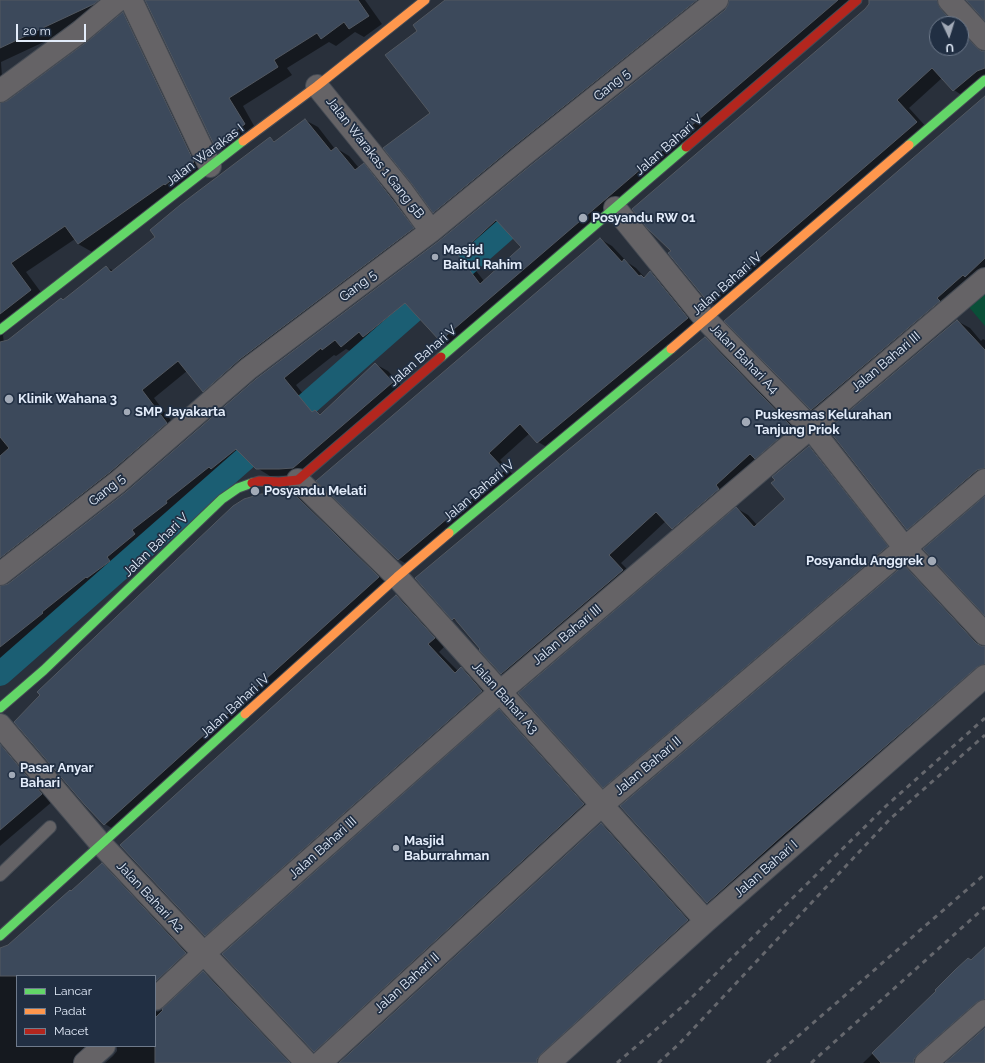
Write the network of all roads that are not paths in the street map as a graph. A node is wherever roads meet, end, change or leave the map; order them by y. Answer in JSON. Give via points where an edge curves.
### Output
{"nodes":[{"id":1,"x":118,"y":0,"type":"edge"},
{"id":2,"x":131,"y":0,"type":"edge"},
{"id":3,"x":425,"y":0,"type":"edge"},
{"id":4,"x":717,"y":0,"type":"edge"},
{"id":5,"x":857,"y":0,"type":"edge"},
{"id":6,"x":949,"y":0,"type":"edge"},
{"id":7,"x":985,"y":39,"type":"edge"},
{"id":8,"x":985,"y":80,"type":"edge"},
{"id":9,"x":318,"y":86,"type":"junction"},
{"id":10,"x":0,"y":92,"type":"edge"},
{"id":11,"x":210,"y":166,"type":"junction"},
{"id":12,"x":615,"y":208,"type":"junction"},
{"id":13,"x":431,"y":231,"type":"junction"},
{"id":14,"x":985,"y":279,"type":"edge"},
{"id":15,"x":706,"y":320,"type":"junction"},
{"id":16,"x":0,"y":330,"type":"edge"},
{"id":17,"x":810,"y":427,"type":"junction"},
{"id":18,"x":298,"y":480,"type":"junction"},
{"id":19,"x":985,"y":480,"type":"edge"},
{"id":20,"x":904,"y":547,"type":"junction"},
{"id":21,"x":0,"y":574,"type":"edge"},
{"id":22,"x":397,"y":577,"type":"junction"},
{"id":23,"x":985,"y":634,"type":"edge"},
{"id":24,"x":985,"y":676,"type":"edge"},
{"id":25,"x":500,"y":692,"type":"junction"},
{"id":26,"x":0,"y":708,"type":"edge"},
{"id":27,"x":0,"y":725,"type":"edge"},
{"id":28,"x":603,"y":804,"type":"junction"},
{"id":29,"x":50,"y":827,"type":"dead end"},
{"id":30,"x":101,"y":844,"type":"junction"},
{"id":31,"x":0,"y":875,"type":"edge"},
{"id":32,"x":706,"y":921,"type":"junction"},
{"id":33,"x":0,"y":936,"type":"edge"},
{"id":34,"x":203,"y":954,"type":"junction"},
{"id":35,"x":156,"y":998,"type":"edge"},
{"id":36,"x":985,"y":1010,"type":"edge"},
{"id":37,"x":103,"y":1047,"type":"edge"},
{"id":38,"x":85,"y":1063,"type":"edge"},
{"id":39,"x":306,"y":1063,"type":"edge"},
{"id":40,"x":320,"y":1063,"type":"edge"},
{"id":41,"x":549,"y":1063,"type":"edge"},
{"id":42,"x":926,"y":1063,"type":"edge"}],
"edges":[{"from":1,"to":10,"type":"street"},
{"from":2,"to":11,"type":"street"},
{"from":3,"to":9,"type":"street","name":"Jalan Warakas I"},
{"from":4,"to":13,"type":"street","name":"Gang 5"},
{"from":5,"to":12,"type":"street","name":"Jalan Bahari V"},
{"from":6,"to":7,"type":"street"},
{"from":8,"to":15,"type":"street","name":"Jalan Bahari IV"},
{"from":9,"to":11,"type":"street","name":"Jalan Warakas I"},
{"from":9,"to":13,"type":"street","name":"Jalan Warakas 1 Gang 5B"},
{"from":11,"to":16,"type":"street","name":"Jalan Warakas I"},
{"from":12,"to":15,"type":"street","name":"Jalan Bahari A4"},
{"from":12,"to":18,"type":"street","name":"Jalan Bahari V"},
{"from":13,"to":21,"type":"street","name":"Gang 5","via":[[248,369],[118,482]]},
{"from":14,"to":17,"type":"street","name":"Jalan Bahari III"},
{"from":15,"to":17,"type":"street","name":"Jalan Bahari A4"},
{"from":15,"to":22,"type":"street","name":"Jalan Bahari IV"},
{"from":17,"to":20,"type":"street","name":"Jalan Bahari A4"},
{"from":17,"to":25,"type":"street","name":"Jalan Bahari III"},
{"from":18,"to":22,"type":"street","name":"Jalan Bahari A3"},
{"from":18,"to":26,"type":"street","name":"Jalan Bahari V","via":[[259,481],[238,488],[222,500],[44,670]]},
{"from":19,"to":20,"type":"street","name":"Jalan Bahari II"},
{"from":20,"to":23,"type":"street","name":"Jalan Bahari A4"},
{"from":20,"to":28,"type":"street","name":"Jalan Bahari II"},
{"from":22,"to":25,"type":"street","name":"Jalan Bahari A3"},
{"from":22,"to":30,"type":"street","name":"Jalan Bahari IV"},
{"from":24,"to":32,"type":"street","name":"Jalan Bahari I"},
{"from":25,"to":28,"type":"street","name":"Jalan Bahari A3"},
{"from":25,"to":34,"type":"street","name":"Jalan Bahari III"},
{"from":27,"to":30,"type":"street","name":"Jalan Bahari A2"},
{"from":28,"to":32,"type":"street","name":"Jalan Bahari A3"},
{"from":28,"to":40,"type":"street","name":"Jalan Bahari II"},
{"from":29,"to":31,"type":"lane"},
{"from":30,"to":33,"type":"street","name":"Jalan Bahari IV"},
{"from":30,"to":34,"type":"street","name":"Jalan Bahari A2"},
{"from":32,"to":41,"type":"street","name":"Jalan Bahari I"},
{"from":34,"to":35,"type":"street","name":"Jalan Bahari III"},
{"from":34,"to":39,"type":"street","name":"Jalan Bahari A2"},
{"from":36,"to":42,"type":"street"},
{"from":37,"to":38,"type":"street"}]}
